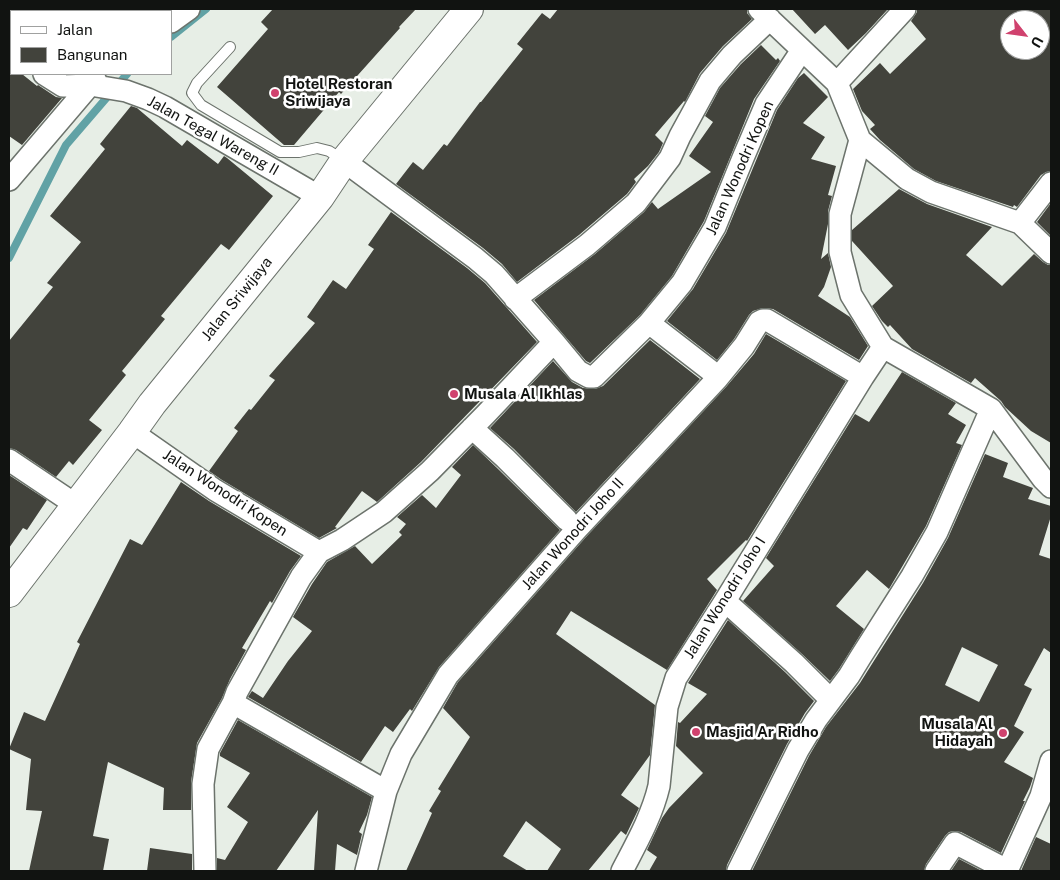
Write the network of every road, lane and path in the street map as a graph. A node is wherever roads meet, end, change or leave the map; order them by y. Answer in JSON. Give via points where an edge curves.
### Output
{"nodes":[{"id":1,"x":189,"y":9,"type":"edge"},
{"id":2,"x":469,"y":9,"type":"edge"},
{"id":3,"x":905,"y":9,"type":"edge"},
{"id":4,"x":764,"y":14,"type":"edge"},
{"id":5,"x":172,"y":21,"type":"edge"},
{"id":6,"x":230,"y":47,"type":"dead end"},
{"id":7,"x":802,"y":50,"type":"junction"},
{"id":8,"x":46,"y":75,"type":"edge"},
{"id":9,"x":98,"y":82,"type":"edge"},
{"id":10,"x":837,"y":83,"type":"junction"},
{"id":11,"x":860,"y":140,"type":"junction"},
{"id":12,"x":344,"y":161,"type":"junction"},
{"id":13,"x":9,"y":180,"type":"edge"},
{"id":14,"x":1051,"y":184,"type":"edge"},
{"id":15,"x":320,"y":197,"type":"junction"},
{"id":16,"x":1020,"y":223,"type":"junction"},
{"id":17,"x":1051,"y":253,"type":"edge"},
{"id":18,"x":515,"y":299,"type":"junction"},
{"id":19,"x":650,"y":323,"type":"junction"},
{"id":20,"x":554,"y":342,"type":"junction"},
{"id":21,"x":883,"y":347,"type":"junction"},
{"id":22,"x":710,"y":371,"type":"dead end"},
{"id":23,"x":862,"y":377,"type":"junction"},
{"id":24,"x":991,"y":409,"type":"junction"},
{"id":25,"x":472,"y":428,"type":"junction"},
{"id":26,"x":132,"y":432,"type":"junction"},
{"id":27,"x":9,"y":460,"type":"edge"},
{"id":28,"x":1051,"y":487,"type":"edge"},
{"id":29,"x":76,"y":505,"type":"junction"},
{"id":30,"x":567,"y":520,"type":"dead end"},
{"id":31,"x":319,"y":552,"type":"junction"},
{"id":32,"x":9,"y":594,"type":"edge"},
{"id":33,"x":725,"y":601,"type":"junction"},
{"id":34,"x":831,"y":700,"type":"junction"},
{"id":35,"x":233,"y":703,"type":"junction"},
{"id":36,"x":1051,"y":761,"type":"edge"},
{"id":37,"x":386,"y":791,"type":"junction"},
{"id":38,"x":205,"y":871,"type":"edge"},
{"id":39,"x":366,"y":871,"type":"edge"},
{"id":40,"x":622,"y":871,"type":"edge"},
{"id":41,"x":738,"y":871,"type":"edge"},
{"id":42,"x":936,"y":871,"type":"edge"},
{"id":43,"x":1007,"y":871,"type":"edge"}],
"edges":[{"from":1,"to":5,"type":"street"},
{"from":2,"to":12,"type":"main road","name":"Jalan Sriwijaya"},
{"from":3,"to":10,"type":"street"},
{"from":4,"to":7,"type":"street"},
{"from":4,"to":18,"type":"street","via":[[710,81],[670,158],[636,203]]},
{"from":6,"to":12,"type":"lane","via":[[197,83],[192,93],[201,105],[280,152],[317,148],[329,151]]},
{"from":7,"to":10,"type":"street"},
{"from":7,"to":19,"type":"street","name":"Jalan Wonodri Kopen","via":[[766,104],[715,227],[682,283]]},
{"from":8,"to":9,"type":"street","name":"Jalan Tegal Wareng II","via":[[63,86]]},
{"from":9,"to":13,"type":"street"},
{"from":9,"to":15,"type":"street","name":"Jalan Tegal Wareng II","via":[[166,107]]},
{"from":10,"to":11,"type":"street"},
{"from":11,"to":16,"type":"street","via":[[907,179],[931,192]]},
{"from":11,"to":21,"type":"street","via":[[840,214],[840,252],[851,295]]},
{"from":12,"to":15,"type":"main road","name":"Jalan Sriwijaya"},
{"from":12,"to":18,"type":"street","name":"Jalan Wonodri Kopen","via":[[475,258]]},
{"from":14,"to":16,"type":"street"},
{"from":15,"to":26,"type":"main road","name":"Jalan Sriwijaya"},
{"from":16,"to":17,"type":"street"},
{"from":18,"to":20,"type":"street","name":"Jalan Wonodri Kopen"},
{"from":19,"to":20,"type":"street","name":"Jalan Wonodri Kopen","via":[[594,377],[578,371]]},
{"from":19,"to":22,"type":"street"},
{"from":20,"to":25,"type":"street"},
{"from":21,"to":23,"type":"street","name":"Jalan Wonodri Joho I"},
{"from":21,"to":24,"type":"street"},
{"from":23,"to":33,"type":"street","name":"Jalan Wonodri Joho I"},
{"from":23,"to":37,"type":"street","name":"Jalan Wonodri Joho II","via":[[768,320],[759,322],[717,379],[576,529],[448,675],[400,754]]},
{"from":24,"to":28,"type":"street"},
{"from":24,"to":34,"type":"street","via":[[933,539]]},
{"from":25,"to":30,"type":"street"},
{"from":25,"to":31,"type":"street","via":[[430,472],[384,512]]},
{"from":26,"to":29,"type":"main road","name":"Jalan Sriwijaya"},
{"from":26,"to":31,"type":"street","name":"Jalan Wonodri Kopen","via":[[215,490]]},
{"from":27,"to":29,"type":"street"},
{"from":29,"to":32,"type":"main road","name":"Jalan Sriwijaya"},
{"from":31,"to":35,"type":"street","via":[[301,577]]},
{"from":33,"to":34,"type":"street"},
{"from":33,"to":40,"type":"street","name":"Jalan Wonodri Joho I","via":[[676,678],[667,707],[656,799]]},
{"from":34,"to":41,"type":"street","via":[[798,750]]},
{"from":35,"to":37,"type":"street"},
{"from":35,"to":38,"type":"street","via":[[208,749],[203,784]]},
{"from":36,"to":43,"type":"street","via":[[1041,796]]},
{"from":37,"to":39,"type":"street","name":"Jalan Wonodri Joho II"},
{"from":42,"to":43,"type":"street","via":[[954,843]]}]}
